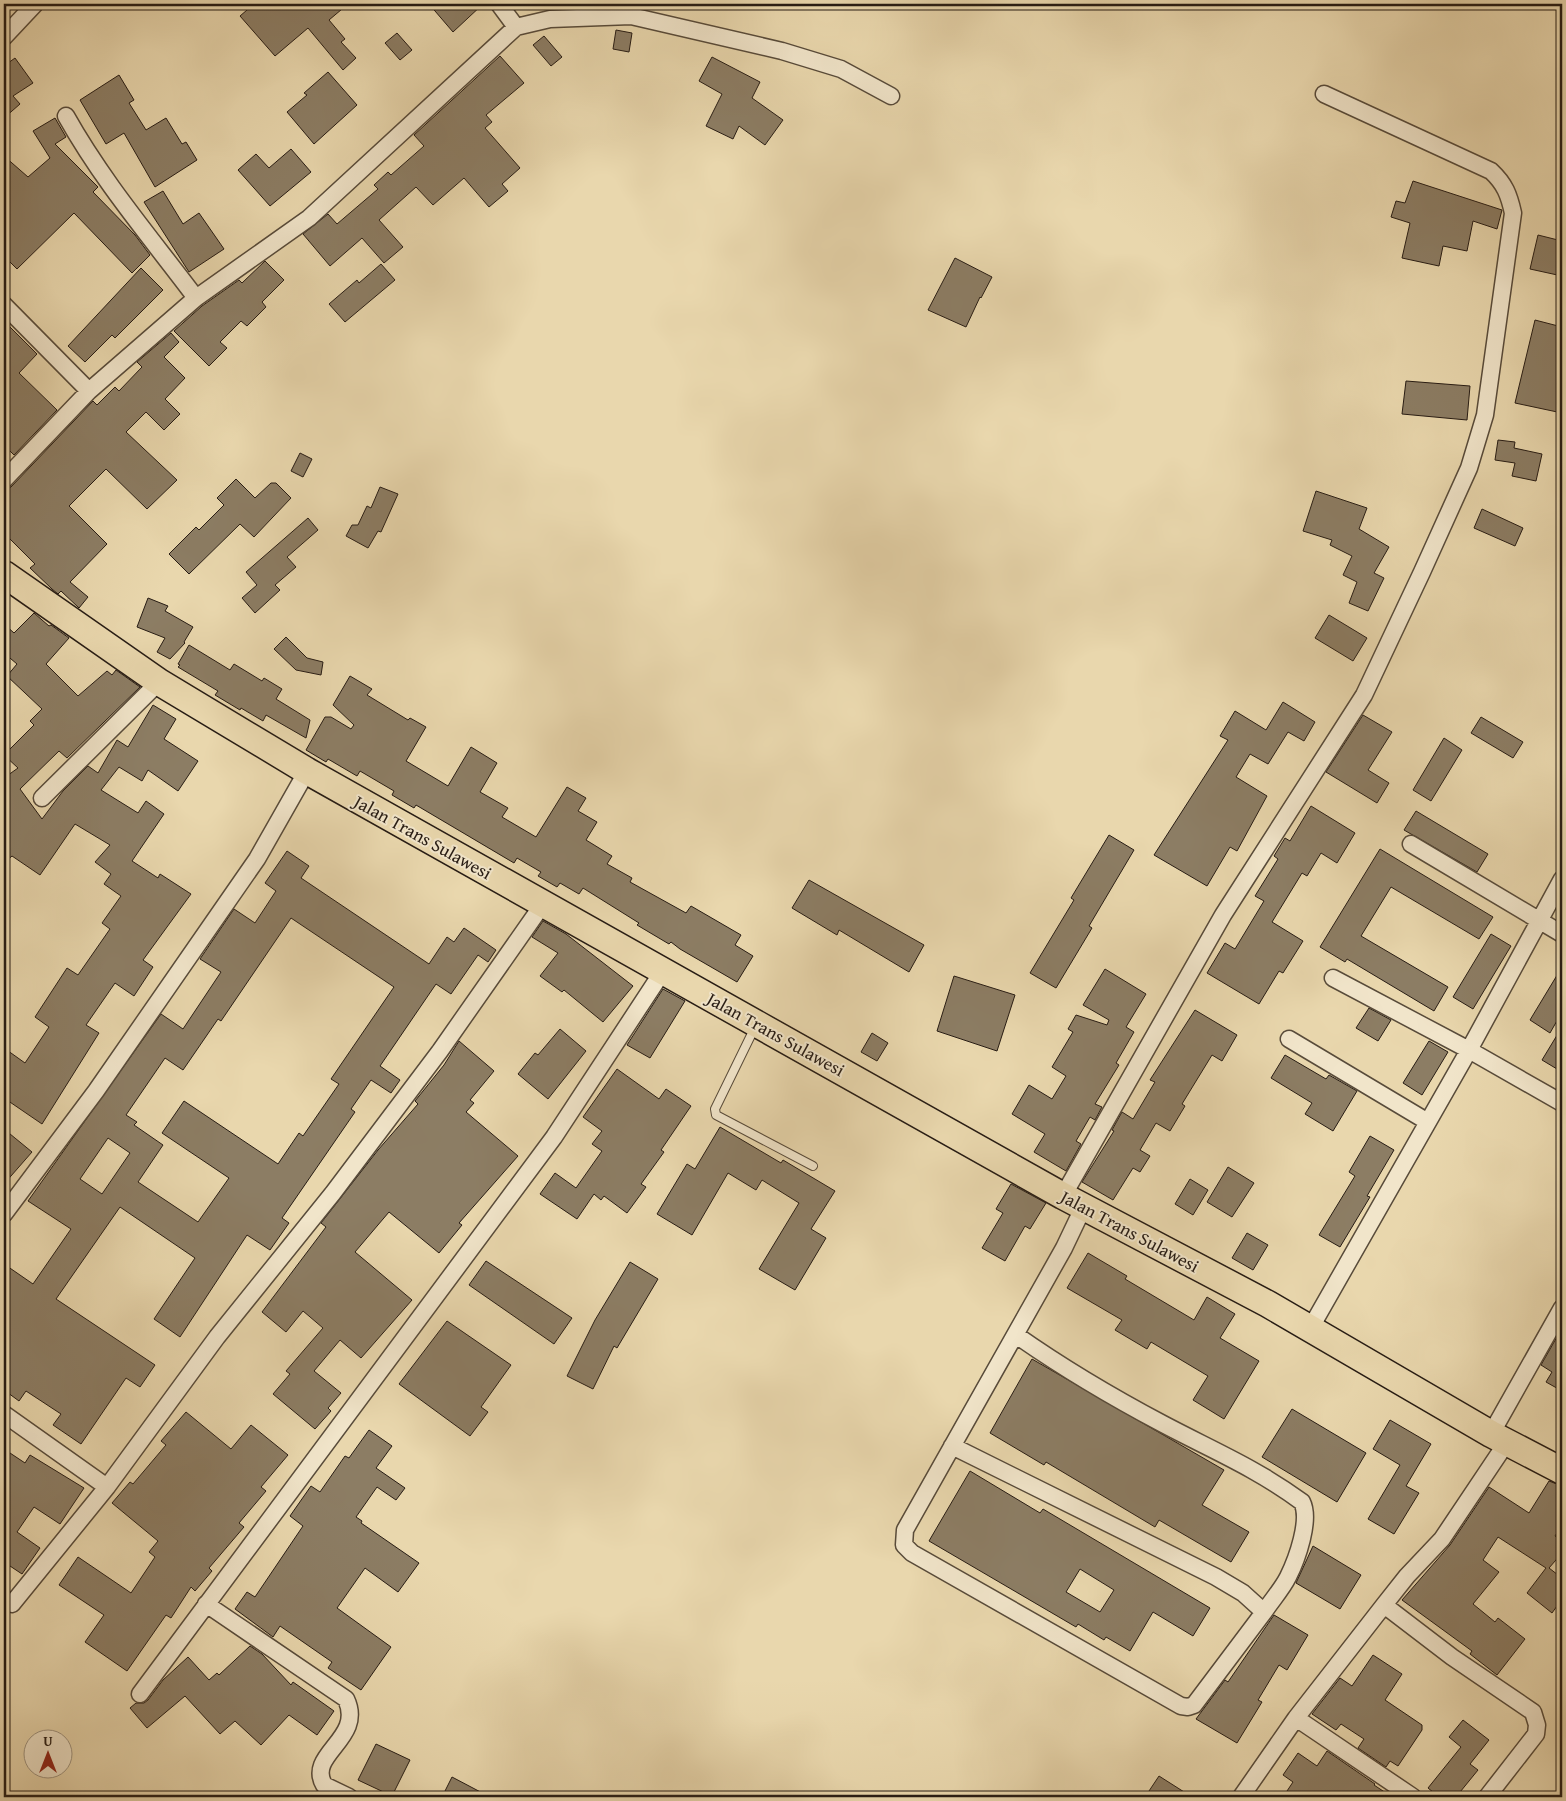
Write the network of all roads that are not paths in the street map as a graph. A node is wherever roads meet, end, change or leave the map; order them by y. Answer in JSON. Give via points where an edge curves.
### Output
{"nodes":[{"id":1,"x":35,"y":4,"type":"edge"},
{"id":2,"x":499,"y":4,"type":"edge"},
{"id":3,"x":516,"y":27,"type":"junction"},
{"id":4,"x":4,"y":37,"type":"edge"},
{"id":5,"x":1324,"y":94,"type":"dead end"},
{"id":6,"x":891,"y":96,"type":"dead end"},
{"id":7,"x":66,"y":116,"type":"dead end"},
{"id":8,"x":196,"y":298,"type":"junction"},
{"id":9,"x":4,"y":305,"type":"edge"},
{"id":10,"x":89,"y":391,"type":"junction"},
{"id":11,"x":4,"y":480,"type":"edge"},
{"id":12,"x":4,"y":574,"type":"edge"},
{"id":13,"x":159,"y":682,"type":"junction"},
{"id":14,"x":307,"y":771,"type":"junction"},
{"id":15,"x":42,"y":798,"type":"dead end"},
{"id":16,"x":1411,"y":844,"type":"dead end"},
{"id":17,"x":1562,"y":879,"type":"edge"},
{"id":18,"x":543,"y":904,"type":"junction"},
{"id":19,"x":1540,"y":921,"type":"junction"},
{"id":20,"x":1562,"y":934,"type":"edge"},
{"id":21,"x":663,"y":971,"type":"junction"},
{"id":22,"x":1333,"y":978,"type":"dead end"},
{"id":23,"x":757,"y":1023,"type":"junction"},
{"id":24,"x":1289,"y":1039,"type":"dead end"},
{"id":25,"x":1469,"y":1050,"type":"junction"},
{"id":26,"x":1562,"y":1103,"type":"edge"},
{"id":27,"x":1428,"y":1122,"type":"junction"},
{"id":28,"x":813,"y":1166,"type":"dead end"},
{"id":29,"x":1074,"y":1201,"type":"junction"},
{"id":30,"x":4,"y":1214,"type":"edge"},
{"id":31,"x":1562,"y":1308,"type":"edge"},
{"id":32,"x":1310,"y":1329,"type":"junction"},
{"id":33,"x":1016,"y":1335,"type":"junction"},
{"id":34,"x":4,"y":1414,"type":"edge"},
{"id":35,"x":1499,"y":1438,"type":"junction"},
{"id":36,"x":952,"y":1446,"type":"junction"},
{"id":37,"x":1560,"y":1466,"type":"edge"},
{"id":38,"x":107,"y":1487,"type":"junction"},
{"id":39,"x":12,"y":1604,"type":"dead end"},
{"id":40,"x":206,"y":1604,"type":"junction"},
{"id":41,"x":1384,"y":1605,"type":"junction"},
{"id":42,"x":1264,"y":1612,"type":"junction"},
{"id":43,"x":140,"y":1694,"type":"dead end"},
{"id":44,"x":1296,"y":1718,"type":"junction"},
{"id":45,"x":349,"y":1797,"type":"edge"},
{"id":46,"x":1241,"y":1797,"type":"edge"},
{"id":47,"x":1413,"y":1797,"type":"edge"},
{"id":48,"x":1488,"y":1797,"type":"edge"}],
"edges":[{"from":1,"to":4,"type":"street"},
{"from":2,"to":3,"type":"street"},
{"from":3,"to":6,"type":"street","via":[[550,19],[631,16],[790,54],[842,70]]},
{"from":3,"to":8,"type":"street","via":[[309,218]]},
{"from":5,"to":29,"type":"street","via":[[1491,171],[1508,191],[1513,213],[1485,415],[1469,468],[1364,695],[1223,915]]},
{"from":7,"to":8,"type":"street","via":[[123,205]]},
{"from":8,"to":10,"type":"street"},
{"from":9,"to":10,"type":"street"},
{"from":10,"to":11,"type":"street"},
{"from":12,"to":13,"type":"highway","name":"Jalan Trans Sulawesi"},
{"from":13,"to":14,"type":"highway","name":"Jalan Trans Sulawesi"},
{"from":13,"to":15,"type":"street"},
{"from":14,"to":18,"type":"highway","name":"Jalan Trans Sulawesi"},
{"from":14,"to":30,"type":"street","via":[[256,859],[96,1091]]},
{"from":16,"to":19,"type":"street"},
{"from":17,"to":19,"type":"street"},
{"from":18,"to":21,"type":"highway","name":"Jalan Trans Sulawesi"},
{"from":18,"to":38,"type":"street","via":[[440,1051],[217,1337]]},
{"from":19,"to":20,"type":"street"},
{"from":19,"to":25,"type":"street"},
{"from":21,"to":23,"type":"highway","name":"Jalan Trans Sulawesi"},
{"from":21,"to":40,"type":"street","via":[[554,1137]]},
{"from":22,"to":25,"type":"street"},
{"from":23,"to":28,"type":"lane","via":[[715,1109],[716,1115]]},
{"from":23,"to":29,"type":"highway","name":"Jalan Trans Sulawesi"},
{"from":24,"to":27,"type":"street"},
{"from":25,"to":26,"type":"street"},
{"from":25,"to":27,"type":"street"},
{"from":27,"to":32,"type":"street"},
{"from":29,"to":32,"type":"highway","name":"Jalan Trans Sulawesi"},
{"from":29,"to":33,"type":"street","via":[[1064,1248]]},
{"from":31,"to":35,"type":"street"},
{"from":32,"to":35,"type":"highway","name":"Jalan Trans Sulawesi"},
{"from":33,"to":36,"type":"street"},
{"from":33,"to":42,"type":"street","via":[[1066,1371],[1238,1460],[1302,1502],[1306,1518],[1301,1540],[1288,1577]]},
{"from":34,"to":38,"type":"street"},
{"from":35,"to":37,"type":"highway","name":"Jalan Trans Sulawesi"},
{"from":35,"to":41,"type":"street","via":[[1442,1539]]},
{"from":36,"to":42,"type":"street","via":[[1216,1577],[1243,1593]]},
{"from":36,"to":42,"type":"street","via":[[905,1530],[904,1545],[912,1553],[1181,1706],[1194,1705]]},
{"from":38,"to":39,"type":"street"},
{"from":40,"to":43,"type":"street"},
{"from":40,"to":45,"type":"street","via":[[346,1699],[351,1714],[349,1726],[322,1764],[320,1775],[324,1785]]},
{"from":41,"to":44,"type":"street"},
{"from":41,"to":48,"type":"street","via":[[1452,1657],[1533,1712],[1536,1734]]},
{"from":44,"to":46,"type":"street"},
{"from":44,"to":47,"type":"street"}]}
